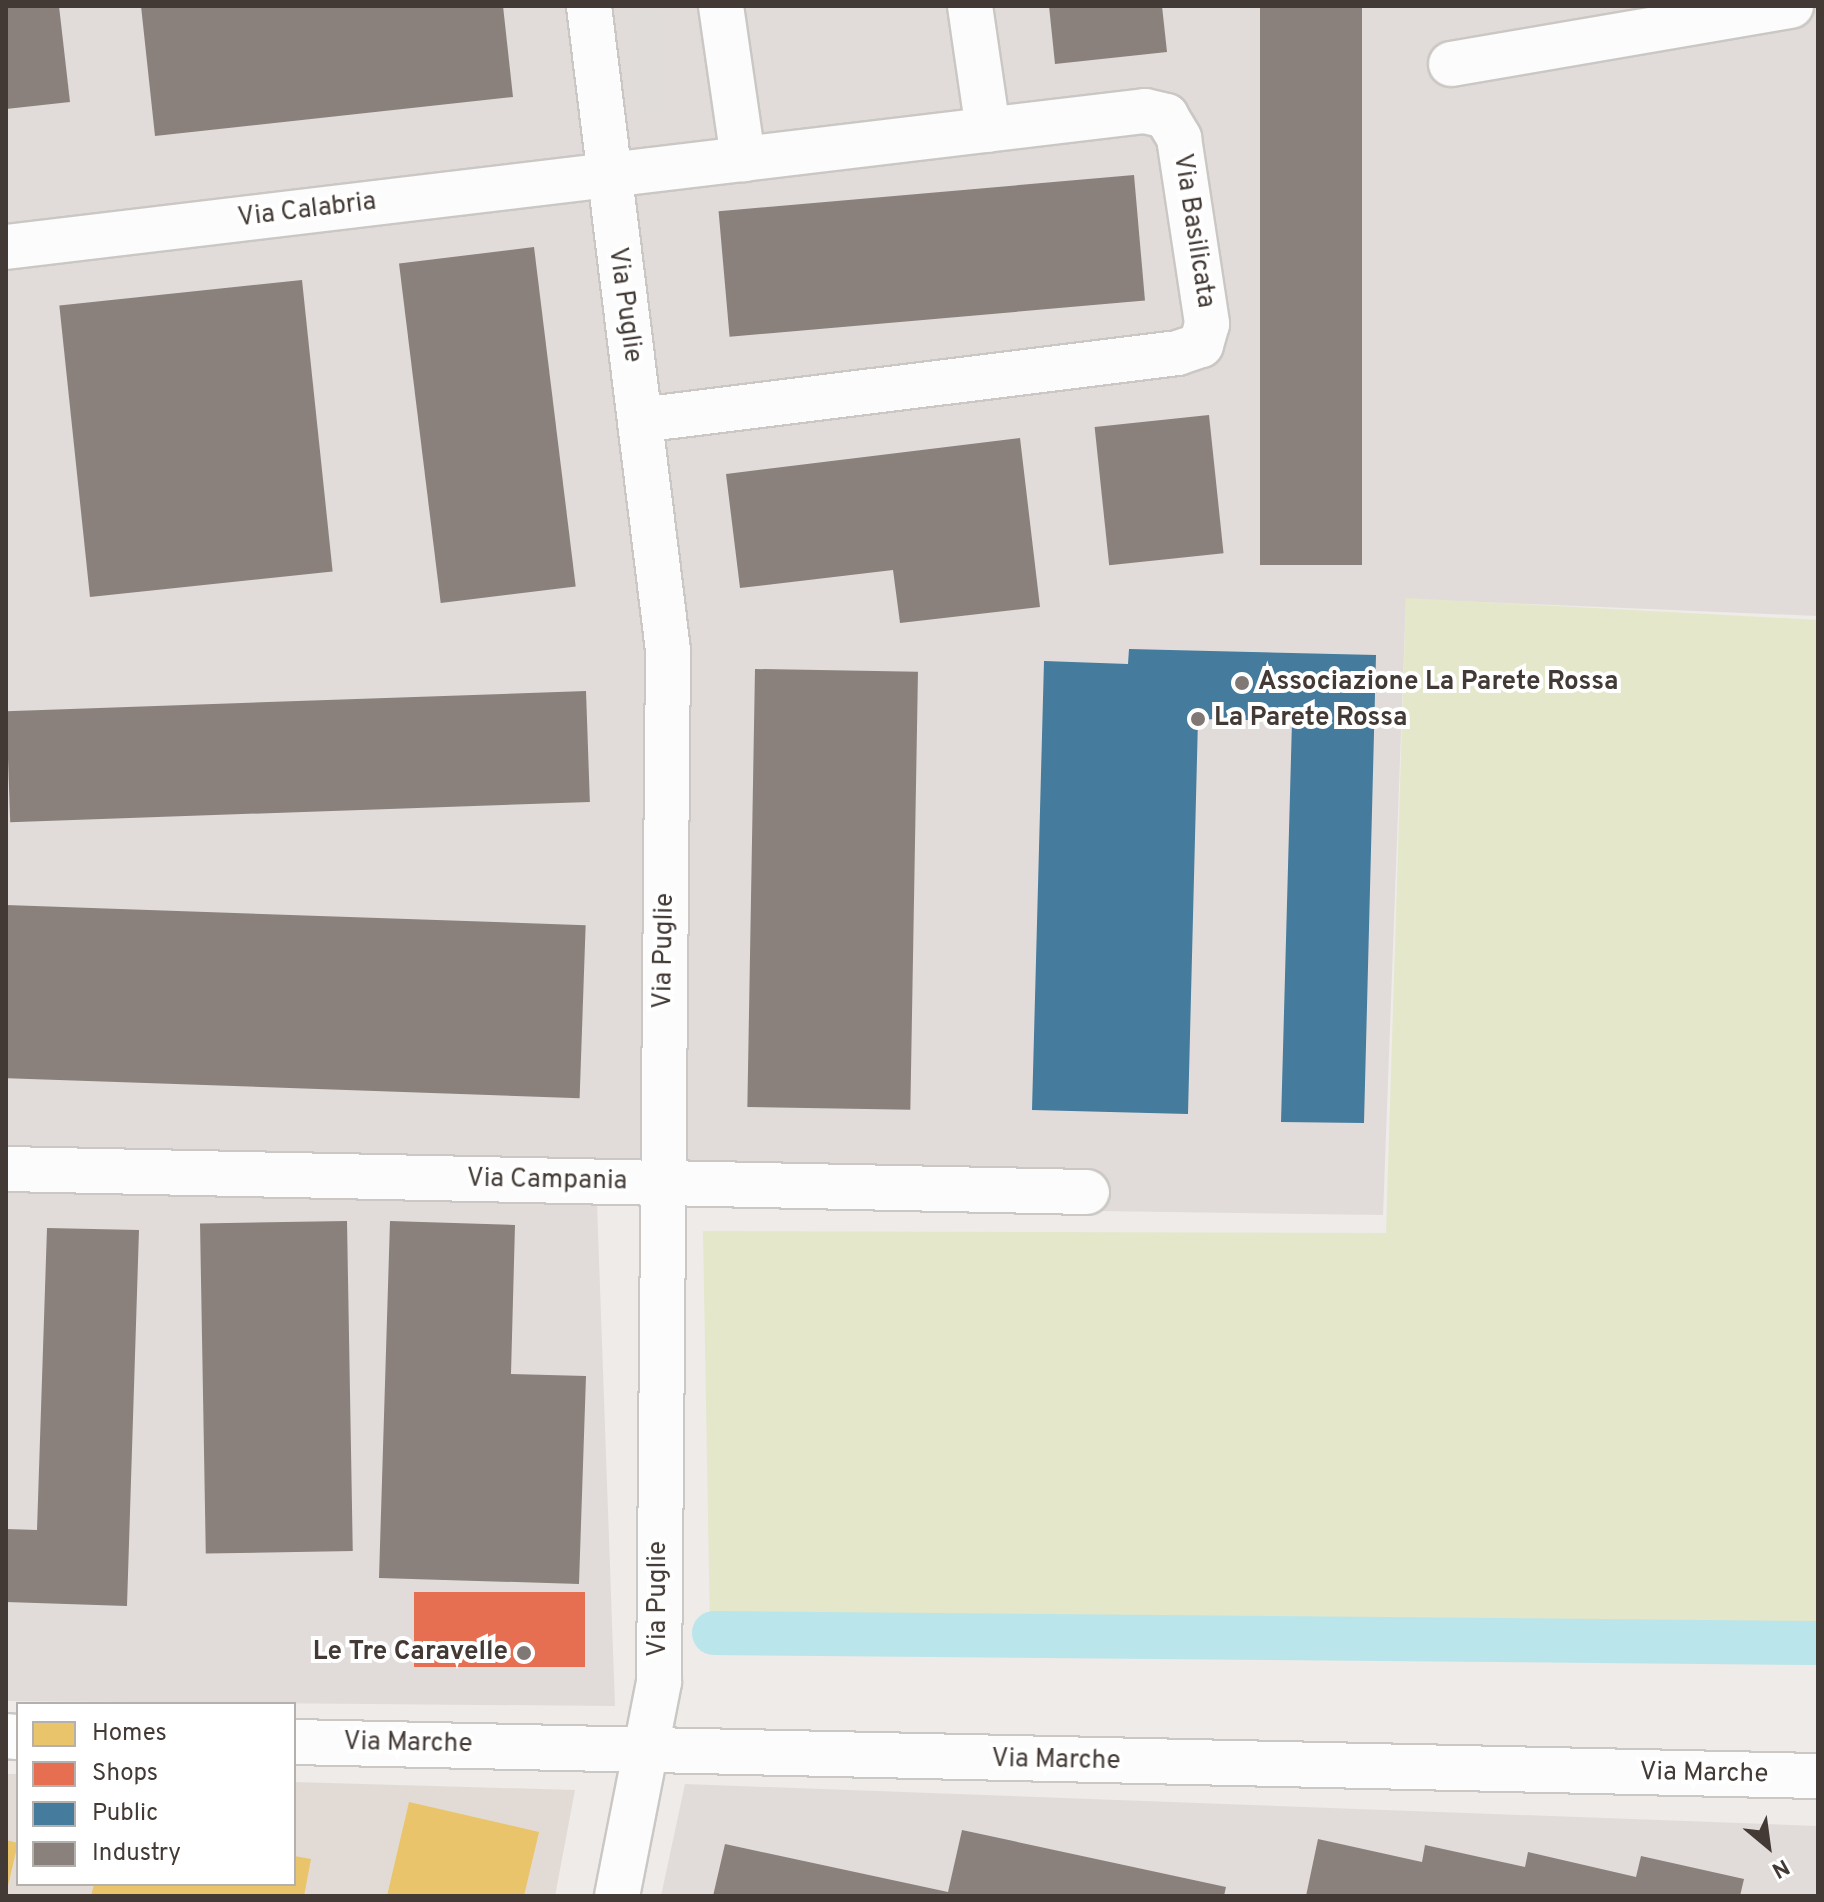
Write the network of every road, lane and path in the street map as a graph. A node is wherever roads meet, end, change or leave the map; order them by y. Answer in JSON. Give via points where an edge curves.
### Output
{"nodes":[{"id":1,"x":589,"y":6,"type":"edge"},
{"id":2,"x":721,"y":6,"type":"edge"},
{"id":3,"x":970,"y":6,"type":"edge"},
{"id":4,"x":1791,"y":6,"type":"edge"},
{"id":5,"x":1451,"y":64,"type":"dead end"},
{"id":6,"x":988,"y":130,"type":"junction"},
{"id":7,"x":743,"y":159,"type":"junction"},
{"id":8,"x":607,"y":175,"type":"junction"},
{"id":9,"x":6,"y":247,"type":"edge"},
{"id":10,"x":640,"y":420,"type":"junction"},
{"id":11,"x":6,"y":1169,"type":"edge"},
{"id":12,"x":663,"y":1184,"type":"junction"},
{"id":13,"x":1087,"y":1192,"type":"dead end"},
{"id":14,"x":296,"y":1742,"type":"edge"},
{"id":15,"x":648,"y":1746,"type":"junction"},
{"id":16,"x":1818,"y":1776,"type":"edge"},
{"id":17,"x":617,"y":1896,"type":"edge"}],
"edges":[{"from":1,"to":8,"type":"street","name":"Via Puglie"},
{"from":2,"to":7,"type":"street"},
{"from":3,"to":6,"type":"street"},
{"from":4,"to":5,"type":"street"},
{"from":6,"to":7,"type":"street","name":"Via Basilicata"},
{"from":6,"to":10,"type":"street","name":"Via Basilicata","via":[[1145,111],[1166,116],[1179,138],[1207,324],[1201,345],[1178,353]]},
{"from":7,"to":8,"type":"street","name":"Via Basilicata"},
{"from":8,"to":9,"type":"street","name":"Via Calabria"},
{"from":8,"to":10,"type":"street","name":"Via Puglie"},
{"from":10,"to":12,"type":"street","name":"Via Puglie","via":[[668,650]]},
{"from":11,"to":12,"type":"street","name":"Via Campania"},
{"from":12,"to":13,"type":"street","name":"Via Campania"},
{"from":12,"to":15,"type":"street","name":"Via Puglie","via":[[659,1682]]},
{"from":14,"to":15,"type":"street","name":"Via Marche"},
{"from":15,"to":16,"type":"street","name":"Via Marche","via":[[783,1755]]},
{"from":15,"to":17,"type":"street","name":"Via Puglie"}]}
